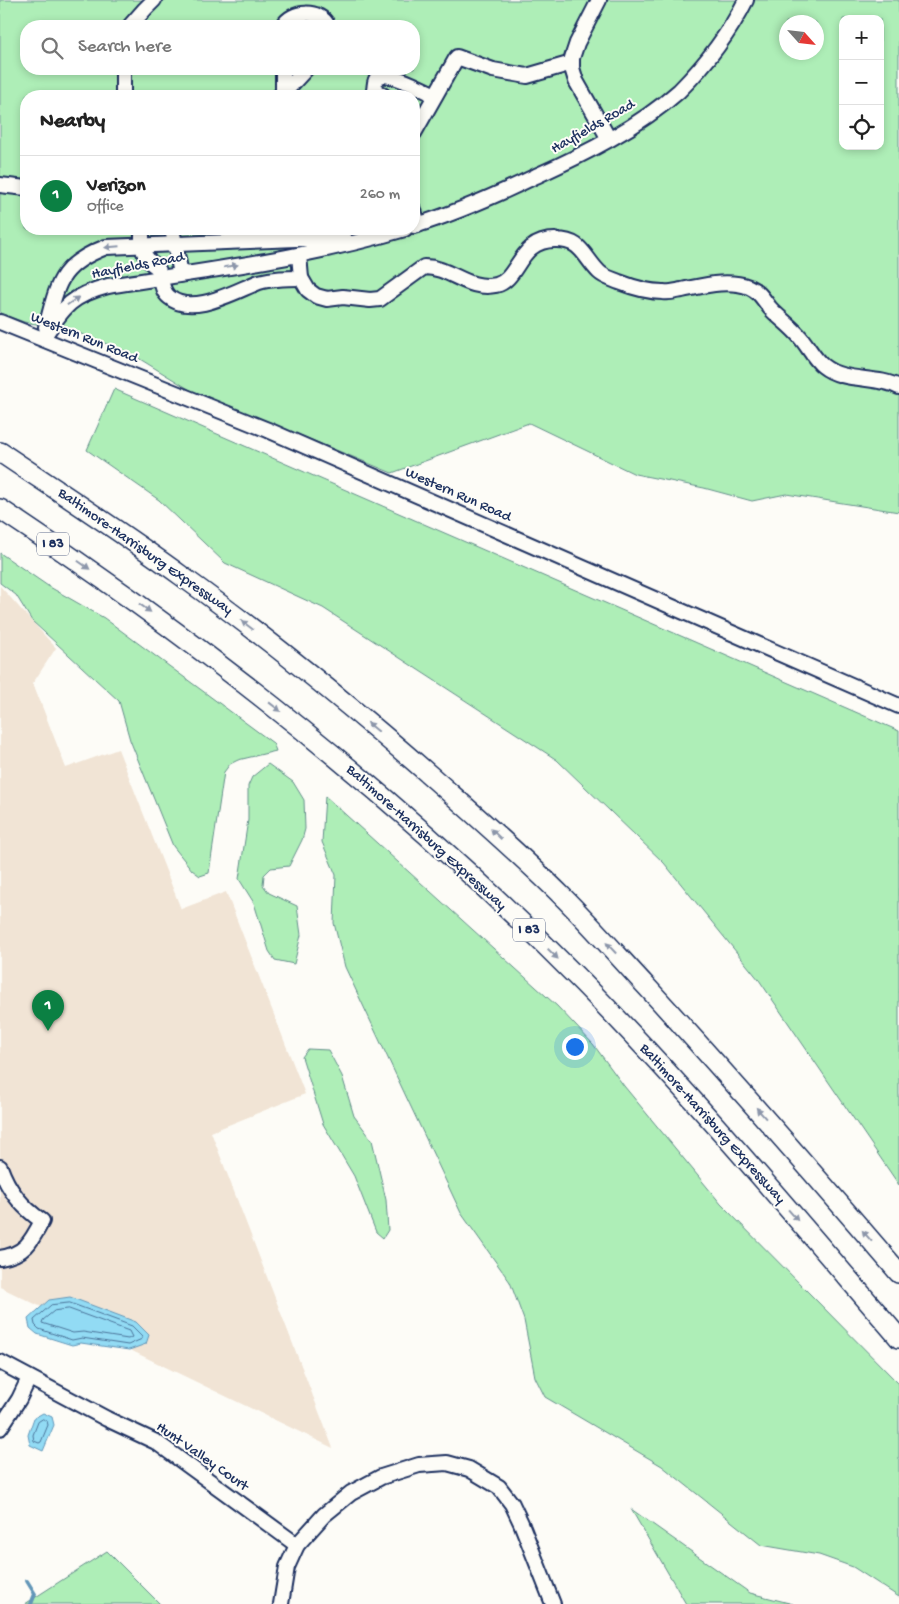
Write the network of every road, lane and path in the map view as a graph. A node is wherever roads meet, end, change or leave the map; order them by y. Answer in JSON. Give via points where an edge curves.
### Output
{"nodes":[{"id":1,"x":154,"y":0,"type":"edge"},
{"id":2,"x":599,"y":0,"type":"edge"},
{"id":3,"x":746,"y":0,"type":"edge"},
{"id":4,"x":135,"y":20,"type":"edge"},
{"id":5,"x":288,"y":20,"type":"edge"},
{"id":6,"x":325,"y":20,"type":"edge"},
{"id":7,"x":572,"y":63,"type":"junction"},
{"id":8,"x":123,"y":75,"type":"edge"},
{"id":9,"x":283,"y":75,"type":"edge"},
{"id":10,"x":300,"y":75,"type":"edge"},
{"id":11,"x":382,"y":75,"type":"edge"},
{"id":12,"x":382,"y":75,"type":"edge"},
{"id":13,"x":123,"y":90,"type":"edge"},
{"id":14,"x":281,"y":90,"type":"edge"},
{"id":15,"x":286,"y":90,"type":"edge"},
{"id":16,"x":374,"y":90,"type":"edge"},
{"id":17,"x":435,"y":95,"type":"junction"},
{"id":18,"x":420,"y":112,"type":"edge"},
{"id":19,"x":609,"y":139,"type":"junction"},
{"id":20,"x":0,"y":185,"type":"edge"},
{"id":21,"x":20,"y":187,"type":"edge"},
{"id":22,"x":420,"y":224,"type":"edge"},
{"id":23,"x":142,"y":235,"type":"edge"},
{"id":24,"x":173,"y":235,"type":"edge"},
{"id":25,"x":384,"y":235,"type":"edge"},
{"id":26,"x":370,"y":239,"type":"junction"},
{"id":27,"x":175,"y":244,"type":"junction"},
{"id":28,"x":142,"y":246,"type":"junction"},
{"id":29,"x":299,"y":255,"type":"junction"},
{"id":30,"x":180,"y":274,"type":"junction"},
{"id":31,"x":160,"y":278,"type":"junction"},
{"id":32,"x":301,"y":278,"type":"junction"},
{"id":33,"x":0,"y":322,"type":"edge"},
{"id":34,"x":42,"y":338,"type":"junction"},
{"id":35,"x":899,"y":387,"type":"edge"},
{"id":36,"x":0,"y":452,"type":"edge"},
{"id":37,"x":0,"y":508,"type":"edge"},
{"id":38,"x":899,"y":706,"type":"edge"},
{"id":39,"x":0,"y":1167,"type":"edge"},
{"id":40,"x":0,"y":1258,"type":"edge"},
{"id":41,"x":899,"y":1273,"type":"edge"},
{"id":42,"x":899,"y":1338,"type":"edge"},
{"id":43,"x":0,"y":1362,"type":"edge"},
{"id":44,"x":29,"y":1378,"type":"junction"},
{"id":45,"x":0,"y":1428,"type":"edge"},
{"id":46,"x":297,"y":1545,"type":"junction"},
{"id":47,"x":281,"y":1604,"type":"edge"},
{"id":48,"x":554,"y":1604,"type":"edge"}],
"edges":[{"from":1,"to":4,"type":"street"},
{"from":2,"to":7,"type":"street","via":[[577,43]]},
{"from":3,"to":19,"type":"street","name":"Hayfields Road","via":[[734,24],[698,71],[643,118]]},
{"from":5,"to":6,"type":"street","via":[[309,13]]},
{"from":7,"to":17,"type":"street","via":[[527,76],[493,70],[457,57]]},
{"from":7,"to":19,"type":"street","via":[[576,81]]},
{"from":8,"to":13,"type":"street"},
{"from":9,"to":14,"type":"street"},
{"from":10,"to":15,"type":"street"},
{"from":11,"to":17,"type":"street","via":[[392,76]]},
{"from":12,"to":16,"type":"street","via":[[377,78]]},
{"from":17,"to":18,"type":"street"},
{"from":19,"to":22,"type":"street","name":"Hayfields Road","via":[[522,183]]},
{"from":20,"to":21,"type":"street"},
{"from":23,"to":28,"type":"street"},
{"from":24,"to":27,"type":"street"},
{"from":25,"to":26,"type":"street","name":"Hayfields Road"},
{"from":26,"to":27,"type":"street","name":"Hayfields Road"},
{"from":26,"to":29,"type":"street","name":"Hayfields Road"},
{"from":27,"to":28,"type":"street","name":"Hayfields Road"},
{"from":27,"to":30,"type":"street"},
{"from":28,"to":31,"type":"street"},
{"from":28,"to":34,"type":"street","name":"Hayfields Road","one_way":true,"via":[[106,247],[74,263],[55,294]]},
{"from":30,"to":29,"type":"street","name":"Hayfields Road","one_way":true},
{"from":29,"to":32,"type":"street"},
{"from":30,"to":31,"type":"street","name":"Hayfields Road"},
{"from":31,"to":32,"type":"street","via":[[168,296],[176,302],[188,304],[199,304],[277,278]]},
{"from":34,"to":31,"type":"street","name":"Hayfields Road","one_way":true,"via":[[64,307],[79,296],[108,286]]},
{"from":32,"to":35,"type":"street","via":[[308,290],[327,299],[380,299],[424,267],[433,267],[478,286],[494,285],[503,283],[525,253],[541,241],[568,241],[579,248],[599,272],[647,290],[664,293],[715,284],[749,288],[761,294],[823,366],[836,374],[877,379]]},
{"from":33,"to":34,"type":"street","name":"Western Run Road"},
{"from":34,"to":38,"type":"street","name":"Western Run Road","via":[[268,430]]},
{"from":41,"to":36,"type":"highway","name":"Baltimore-Harrisburg Expressway","one_way":true,"via":[[754,1104],[615,952],[484,823],[359,714],[259,634],[130,539]]},
{"from":37,"to":42,"type":"highway","name":"Baltimore-Harrisburg Expressway","number":"I 83","one_way":true,"via":[[106,580],[227,669],[450,856],[530,930],[617,1019]]},
{"from":39,"to":40,"type":"street","via":[[18,1200],[42,1221],[30,1243],[13,1255]]},
{"from":43,"to":44,"type":"street","name":"Hunt Valley Court"},
{"from":44,"to":45,"type":"street"},
{"from":44,"to":46,"type":"street","name":"Hunt Valley Court","via":[[156,1442]]},
{"from":46,"to":47,"type":"street","via":[[287,1567]]},
{"from":46,"to":48,"type":"street","via":[[351,1493],[381,1477],[419,1465],[447,1463],[470,1469],[499,1487],[512,1504]]}]}
